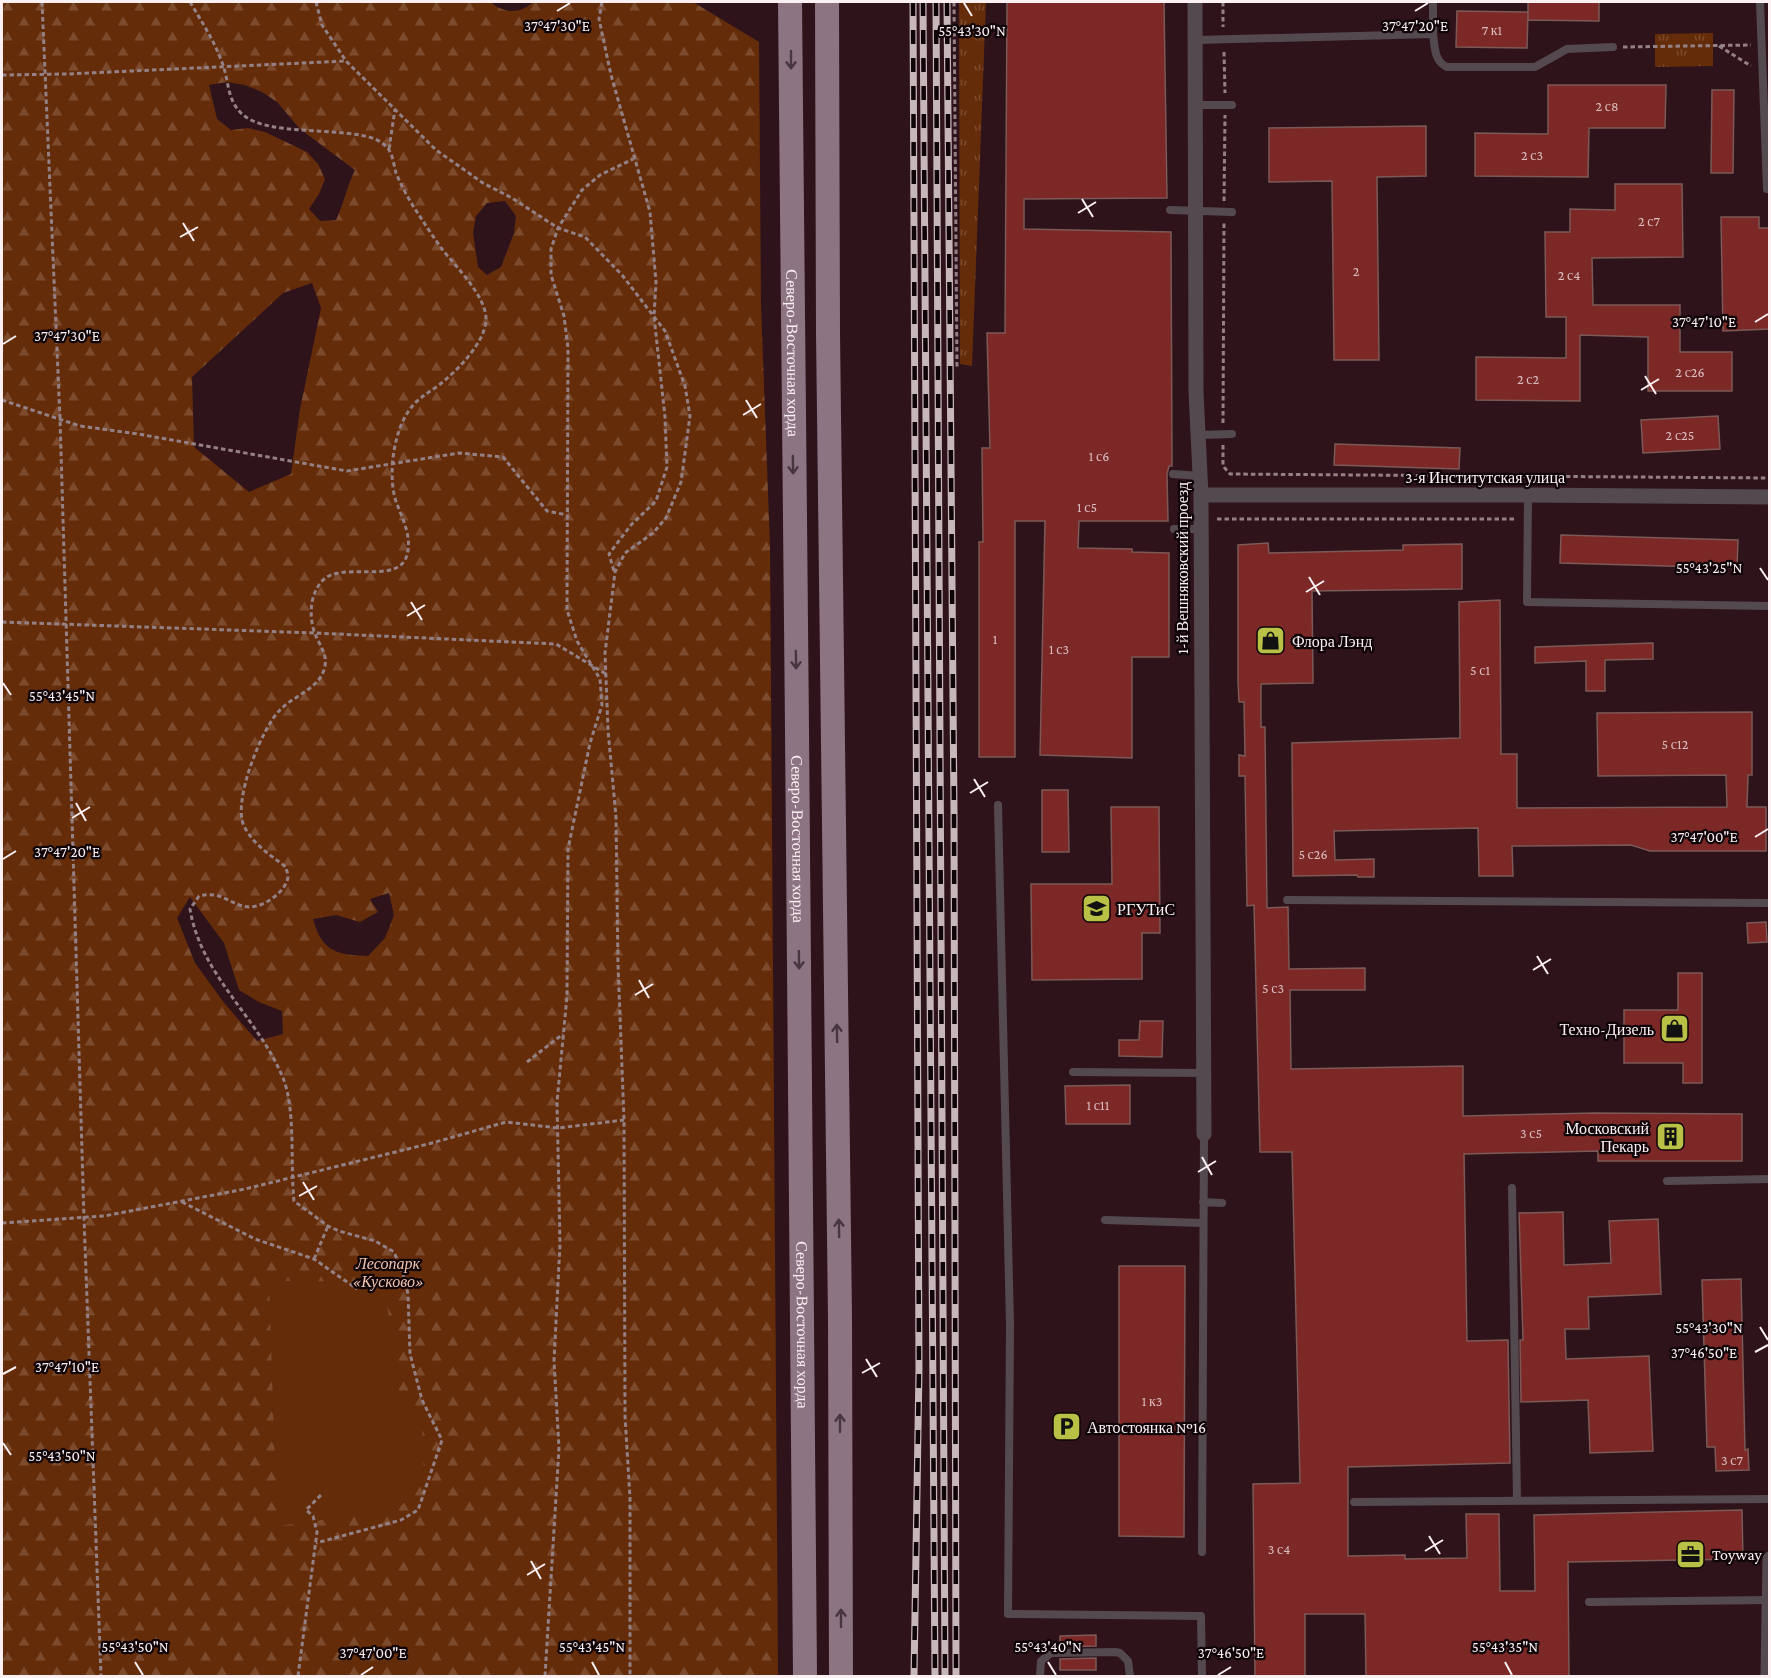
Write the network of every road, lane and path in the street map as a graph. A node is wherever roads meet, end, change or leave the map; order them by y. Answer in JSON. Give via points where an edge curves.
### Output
{"nodes":[{"id":1,"x":42,"y":2,"type":"edge"},
{"id":2,"x":190,"y":2,"type":"edge"},
{"id":3,"x":316,"y":2,"type":"edge"},
{"id":4,"x":602,"y":2,"type":"edge"},
{"id":5,"x":790,"y":2,"type":"edge"},
{"id":6,"x":827,"y":2,"type":"edge"},
{"id":7,"x":954,"y":2,"type":"edge"},
{"id":8,"x":1196,"y":2,"type":"edge"},
{"id":9,"x":1433,"y":2,"type":"edge"},
{"id":10,"x":1760,"y":2,"type":"edge"},
{"id":11,"x":1433,"y":34,"type":"junction"},
{"id":12,"x":1196,"y":40,"type":"junction"},
{"id":13,"x":1718,"y":45,"type":"junction"},
{"id":14,"x":1762,"y":45,"type":"junction"},
{"id":15,"x":1613,"y":47,"type":"joint"},
{"id":16,"x":346,"y":61,"type":"junction"},
{"id":17,"x":224,"y":67,"type":"junction"},
{"id":18,"x":1763,"y":73,"type":"junction"},
{"id":19,"x":46,"y":74,"type":"junction"},
{"id":20,"x":2,"y":75,"type":"edge"},
{"id":21,"x":1225,"y":84,"type":"dead end"},
{"id":22,"x":1196,"y":105,"type":"junction"},
{"id":23,"x":1229,"y":105,"type":"junction"},
{"id":24,"x":394,"y":109,"type":"junction"},
{"id":25,"x":389,"y":149,"type":"junction"},
{"id":26,"x":633,"y":159,"type":"junction"},
{"id":27,"x":1770,"y":189,"type":"edge"},
{"id":28,"x":1170,"y":210,"type":"dead end"},
{"id":29,"x":1195,"y":210,"type":"junction"},
{"id":30,"x":1228,"y":212,"type":"junction"},
{"id":31,"x":558,"y":228,"type":"junction"},
{"id":32,"x":654,"y":316,"type":"junction"},
{"id":33,"x":957,"y":369,"type":"dead end"},
{"id":34,"x":2,"y":400,"type":"edge"},
{"id":35,"x":60,"y":419,"type":"junction"},
{"id":36,"x":1223,"y":434,"type":"junction"},
{"id":37,"x":1232,"y":434,"type":"dead end"},
{"id":38,"x":1198,"y":435,"type":"junction"},
{"id":39,"x":394,"y":463,"type":"junction"},
{"id":40,"x":1173,"y":474,"type":"dead end"},
{"id":41,"x":1200,"y":476,"type":"junction"},
{"id":42,"x":1770,"y":478,"type":"edge"},
{"id":43,"x":1201,"y":495,"type":"junction"},
{"id":44,"x":1528,"y":495,"type":"junction"},
{"id":45,"x":1770,"y":497,"type":"edge"},
{"id":46,"x":567,"y":515,"type":"junction"},
{"id":47,"x":1527,"y":519,"type":"junction"},
{"id":48,"x":1201,"y":524,"type":"junction"},
{"id":49,"x":1174,"y":529,"type":"dead end"},
{"id":50,"x":615,"y":572,"type":"junction"},
{"id":51,"x":1770,"y":606,"type":"edge"},
{"id":52,"x":2,"y":622,"type":"edge"},
{"id":53,"x":66,"y":625,"type":"junction"},
{"id":54,"x":315,"y":633,"type":"junction"},
{"id":55,"x":591,"y":665,"type":"junction"},
{"id":56,"x":606,"y":674,"type":"junction"},
{"id":57,"x":998,"y":805,"type":"dead end"},
{"id":58,"x":1287,"y":900,"type":"dead end"},
{"id":59,"x":1770,"y":903,"type":"edge"},
{"id":60,"x":563,"y":1034,"type":"junction"},
{"id":61,"x":527,"y":1062,"type":"dead end"},
{"id":62,"x":1073,"y":1072,"type":"dead end"},
{"id":63,"x":1203,"y":1073,"type":"junction"},
{"id":64,"x":624,"y":1120,"type":"junction"},
{"id":65,"x":558,"y":1128,"type":"junction"},
{"id":66,"x":1204,"y":1134,"type":"joint"},
{"id":67,"x":291,"y":1178,"type":"junction"},
{"id":68,"x":1770,"y":1179,"type":"edge"},
{"id":69,"x":1668,"y":1181,"type":"dead end"},
{"id":70,"x":1512,"y":1188,"type":"dead end"},
{"id":71,"x":180,"y":1201,"type":"junction"},
{"id":72,"x":1203,"y":1202,"type":"junction"},
{"id":73,"x":1221,"y":1203,"type":"dead end"},
{"id":74,"x":84,"y":1218,"type":"junction"},
{"id":75,"x":1105,"y":1220,"type":"dead end"},
{"id":76,"x":2,"y":1223,"type":"edge"},
{"id":77,"x":1203,"y":1223,"type":"junction"},
{"id":78,"x":328,"y":1226,"type":"junction"},
{"id":79,"x":314,"y":1259,"type":"junction"},
{"id":80,"x":357,"y":1289,"type":"dead end"},
{"id":81,"x":322,"y":1494,"type":"dead end"},
{"id":82,"x":1770,"y":1499,"type":"edge"},
{"id":83,"x":1517,"y":1500,"type":"junction"},
{"id":84,"x":1354,"y":1502,"type":"dead end"},
{"id":85,"x":316,"y":1543,"type":"junction"},
{"id":86,"x":1202,"y":1552,"type":"dead end"},
{"id":87,"x":1770,"y":1559,"type":"edge"},
{"id":88,"x":1769,"y":1600,"type":"edge"},
{"id":89,"x":1589,"y":1602,"type":"dead end"},
{"id":90,"x":101,"y":1677,"type":"edge"},
{"id":91,"x":298,"y":1677,"type":"edge"},
{"id":92,"x":545,"y":1677,"type":"edge"},
{"id":93,"x":630,"y":1677,"type":"edge"},
{"id":94,"x":805,"y":1677,"type":"edge"},
{"id":95,"x":841,"y":1677,"type":"edge"},
{"id":96,"x":1040,"y":1677,"type":"edge"},
{"id":97,"x":1130,"y":1677,"type":"edge"},
{"id":98,"x":1202,"y":1677,"type":"edge"},
{"id":99,"x":1768,"y":1677,"type":"edge"}],
"edges":[{"from":1,"to":19,"type":"path"},
{"from":2,"to":17,"type":"path"},
{"from":3,"to":16,"type":"path","via":[[322,25]]},
{"from":4,"to":26,"type":"path","via":[[599,19]]},
{"from":5,"to":94,"type":"main road","name":"Северо-Восточная хорда","one_way":true},
{"from":95,"to":6,"type":"main road","one_way":true},
{"from":7,"to":33,"type":"path"},
{"from":8,"to":12,"type":"street","name":"1-й Вешняковский проезд"},
{"from":9,"to":11,"type":"lane"},
{"from":10,"to":14,"type":"lane"},
{"from":11,"to":12,"type":"lane"},
{"from":11,"to":15,"type":"lane","via":[[1437,58],[1447,68],[1535,67],[1567,49]]},
{"from":12,"to":22,"type":"street","name":"1-й Вешняковский проезд"},
{"from":13,"to":14,"type":"path"},
{"from":13,"to":15,"type":"path"},
{"from":13,"to":18,"type":"path"},
{"from":14,"to":18,"type":"lane"},
{"from":16,"to":17,"type":"path"},
{"from":16,"to":24,"type":"path"},
{"from":17,"to":19,"type":"path"},
{"from":17,"to":25,"type":"path","via":[[232,99],[241,113],[253,121],[275,127],[353,134],[378,140]]},
{"from":18,"to":27,"type":"lane"},
{"from":19,"to":20,"type":"path"},
{"from":19,"to":35,"type":"path"},
{"from":21,"to":23,"type":"path"},
{"from":22,"to":23,"type":"lane"},
{"from":22,"to":29,"type":"street","name":"1-й Вешняковский проезд"},
{"from":23,"to":30,"type":"path"},
{"from":24,"to":25,"type":"path"},
{"from":24,"to":31,"type":"path","via":[[436,150]]},
{"from":25,"to":39,"type":"path","via":[[416,212],[480,298],[486,319],[480,339],[460,367],[420,397],[407,413],[395,440]]},
{"from":26,"to":31,"type":"path","via":[[600,175],[582,190]]},
{"from":26,"to":32,"type":"path","via":[[650,212],[656,282]]},
{"from":28,"to":29,"type":"lane"},
{"from":29,"to":30,"type":"lane"},
{"from":29,"to":38,"type":"street","name":"1-й Вешняковский проезд"},
{"from":30,"to":36,"type":"path"},
{"from":31,"to":32,"type":"path","via":[[585,237]]},
{"from":31,"to":46,"type":"path","via":[[550,249],[551,275],[564,316],[568,348]]},
{"from":32,"to":50,"type":"path","via":[[667,467],[656,501],[609,554]]},
{"from":32,"to":50,"type":"path","via":[[665,331],[685,386],[690,416],[681,482],[666,518],[626,553]]},
{"from":34,"to":35,"type":"path"},
{"from":35,"to":39,"type":"path","via":[[80,426],[347,471]]},
{"from":35,"to":53,"type":"path"},
{"from":36,"to":37,"type":"lane"},
{"from":36,"to":38,"type":"lane"},
{"from":36,"to":42,"type":"path","via":[[1222,466],[1230,474]]},
{"from":38,"to":41,"type":"street","name":"1-й Вешняковский проезд"},
{"from":39,"to":46,"type":"path","via":[[459,453],[503,456],[547,511]]},
{"from":39,"to":54,"type":"path","via":[[391,478],[409,537],[407,557],[399,567],[372,573],[336,572],[326,578],[314,592],[311,609]]},
{"from":40,"to":41,"type":"lane"},
{"from":41,"to":43,"type":"street","name":"1-й Вешняковский проезд"},
{"from":43,"to":44,"type":"street","name":"3-я Институтская улица"},
{"from":43,"to":48,"type":"street","name":"1-й Вешняковский проезд"},
{"from":44,"to":45,"type":"street","name":"3-я Институтская улица"},
{"from":44,"to":47,"type":"lane"},
{"from":46,"to":55,"type":"path","via":[[567,610],[577,641]]},
{"from":47,"to":48,"type":"path"},
{"from":47,"to":51,"type":"lane","via":[[1527,602]]},
{"from":48,"to":49,"type":"lane"},
{"from":48,"to":63,"type":"street","name":"1-й Вешняковский проезд"},
{"from":50,"to":56,"type":"path"},
{"from":52,"to":53,"type":"path"},
{"from":53,"to":54,"type":"path"},
{"from":53,"to":74,"type":"path"},
{"from":54,"to":55,"type":"path","via":[[556,644]]},
{"from":54,"to":67,"type":"path","via":[[326,656],[323,672],[268,725],[248,772],[243,796],[242,823],[257,844],[286,867],[288,877],[280,892],[268,902],[249,907],[210,893],[199,896],[190,909],[193,927],[210,966],[282,1076],[289,1098]]},
{"from":55,"to":56,"type":"path"},
{"from":55,"to":60,"type":"path","via":[[600,680],[602,705],[568,849]]},
{"from":56,"to":64,"type":"path","via":[[616,817]]},
{"from":57,"to":98,"type":"lane","via":[[1010,1325],[1008,1614],[1201,1616]]},
{"from":58,"to":59,"type":"lane"},
{"from":60,"to":61,"type":"path"},
{"from":60,"to":65,"type":"path"},
{"from":62,"to":63,"type":"lane"},
{"from":63,"to":66,"type":"street","name":"1-й Вешняковский проезд"},
{"from":64,"to":65,"type":"path"},
{"from":64,"to":93,"type":"path"},
{"from":65,"to":67,"type":"path","via":[[506,1122]]},
{"from":65,"to":92,"type":"path","via":[[560,1244],[554,1361],[559,1448]]},
{"from":66,"to":72,"type":"lane"},
{"from":67,"to":71,"type":"path"},
{"from":67,"to":78,"type":"path","via":[[294,1201]]},
{"from":68,"to":69,"type":"lane"},
{"from":70,"to":83,"type":"lane"},
{"from":71,"to":74,"type":"path"},
{"from":71,"to":79,"type":"path","via":[[255,1239]]},
{"from":72,"to":73,"type":"lane"},
{"from":72,"to":77,"type":"lane"},
{"from":74,"to":76,"type":"path"},
{"from":74,"to":90,"type":"path"},
{"from":75,"to":77,"type":"lane"},
{"from":77,"to":86,"type":"lane"},
{"from":78,"to":79,"type":"path"},
{"from":78,"to":85,"type":"path","via":[[375,1241],[394,1252],[408,1294],[410,1354],[422,1400],[442,1440],[418,1510],[401,1520]]},
{"from":79,"to":80,"type":"path"},
{"from":81,"to":85,"type":"path","via":[[306,1510],[317,1532]]},
{"from":82,"to":83,"type":"lane"},
{"from":83,"to":84,"type":"lane"},
{"from":85,"to":91,"type":"path"},
{"from":87,"to":88,"type":"street"},
{"from":88,"to":89,"type":"lane"},
{"from":88,"to":99,"type":"street"},
{"from":96,"to":97,"type":"lane","via":[[1041,1661],[1051,1653],[1115,1652],[1128,1660]]}]}
